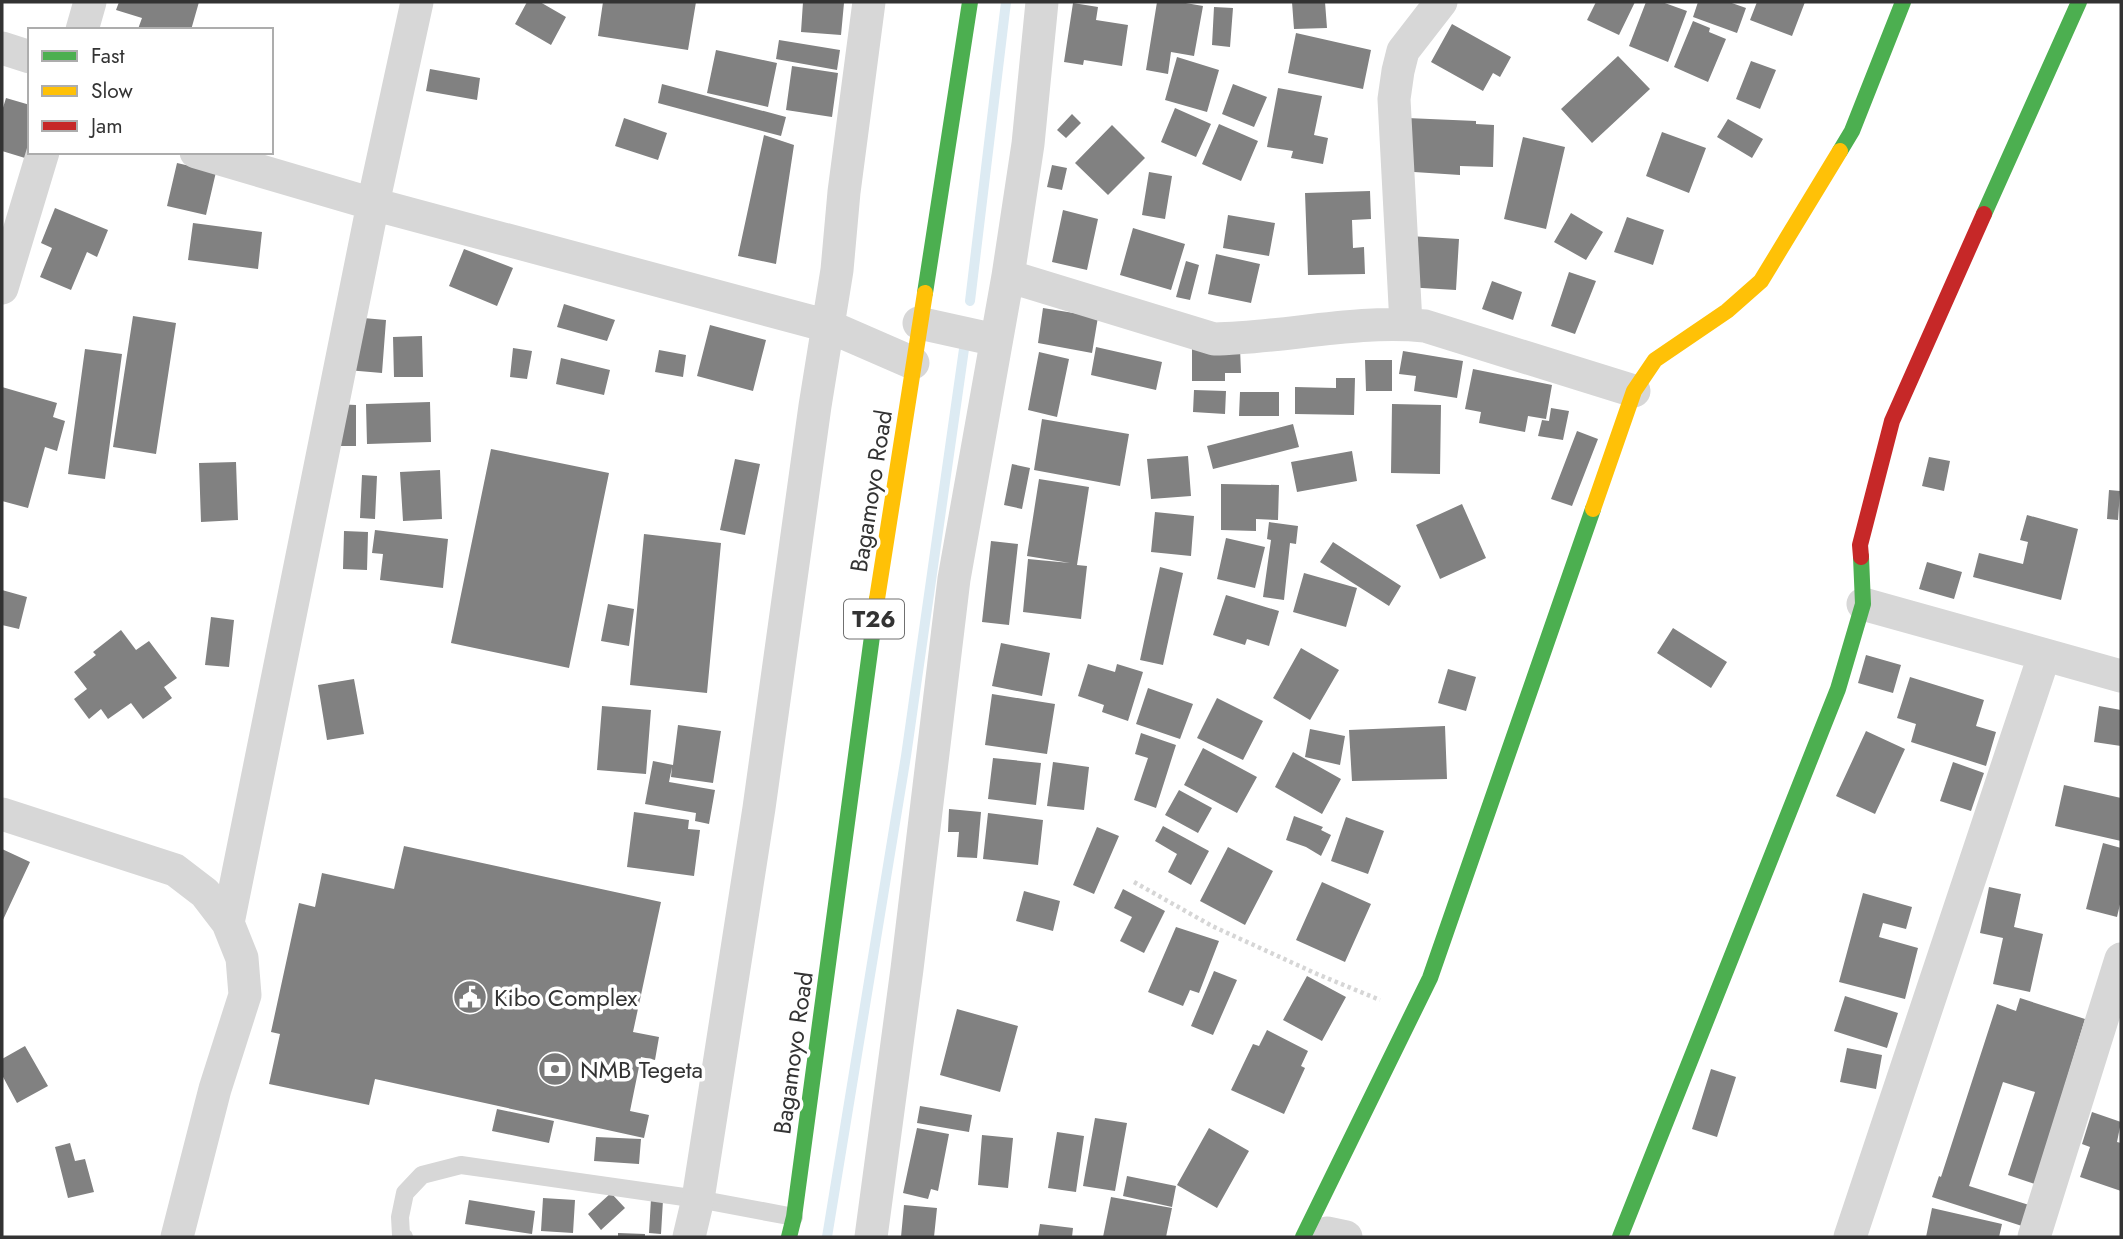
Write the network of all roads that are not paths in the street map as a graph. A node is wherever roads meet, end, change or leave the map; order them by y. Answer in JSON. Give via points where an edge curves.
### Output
{"nodes":[{"id":1,"x":90,"y":2,"type":"edge"},
{"id":2,"x":416,"y":2,"type":"edge"},
{"id":3,"x":870,"y":2,"type":"edge"},
{"id":4,"x":970,"y":2,"type":"edge"},
{"id":5,"x":1042,"y":2,"type":"edge"},
{"id":6,"x":1441,"y":2,"type":"edge"},
{"id":7,"x":1903,"y":2,"type":"edge"},
{"id":8,"x":2079,"y":2,"type":"edge"},
{"id":9,"x":83,"y":28,"type":"edge"},
{"id":10,"x":2,"y":48,"type":"edge"},
{"id":11,"x":28,"y":56,"type":"edge"},
{"id":12,"x":42,"y":154,"type":"edge"},
{"id":13,"x":203,"y":154,"type":"edge"},
{"id":14,"x":373,"y":204,"type":"junction"},
{"id":15,"x":1008,"y":276,"type":"junction"},
{"id":16,"x":2,"y":288,"type":"edge"},
{"id":17,"x":919,"y":323,"type":"junction"},
{"id":18,"x":1406,"y":324,"type":"junction"},
{"id":19,"x":828,"y":326,"type":"junction"},
{"id":20,"x":996,"y":340,"type":"junction"},
{"id":21,"x":913,"y":363,"type":"junction"},
{"id":22,"x":1634,"y":391,"type":"junction"},
{"id":23,"x":1863,"y":604,"type":"junction"},
{"id":24,"x":2044,"y":656,"type":"junction"},
{"id":25,"x":2121,"y":676,"type":"edge"},
{"id":26,"x":2,"y":814,"type":"edge"},
{"id":27,"x":228,"y":923,"type":"junction"},
{"id":28,"x":2121,"y":959,"type":"edge"},
{"id":29,"x":698,"y":1199,"type":"junction"},
{"id":30,"x":794,"y":1217,"type":"junction"},
{"id":31,"x":177,"y":1237,"type":"edge"},
{"id":32,"x":404,"y":1237,"type":"edge"},
{"id":33,"x":689,"y":1237,"type":"edge"},
{"id":34,"x":789,"y":1237,"type":"edge"},
{"id":35,"x":871,"y":1237,"type":"edge"},
{"id":36,"x":1303,"y":1237,"type":"edge"},
{"id":37,"x":1315,"y":1237,"type":"edge"},
{"id":38,"x":1346,"y":1237,"type":"edge"},
{"id":39,"x":1620,"y":1237,"type":"edge"},
{"id":40,"x":1850,"y":1237,"type":"edge"},
{"id":41,"x":2034,"y":1237,"type":"edge"}],
"edges":[{"from":1,"to":9,"type":"street"},
{"from":2,"to":14,"type":"street"},
{"from":3,"to":19,"type":"street"},
{"from":4,"to":17,"type":"main road","name":"Bagamoyo Road","number":"T26"},
{"from":5,"to":15,"type":"street","via":[[1028,144]]},
{"from":6,"to":18,"type":"street","via":[[1403,51],[1394,99]]},
{"from":7,"to":22,"type":"main road","via":[[1852,131],[1761,281],[1727,311],[1655,360]]},
{"from":8,"to":23,"type":"main road","via":[[1892,422],[1860,545]]},
{"from":10,"to":11,"type":"street"},
{"from":12,"to":16,"type":"street"},
{"from":13,"to":14,"type":"street"},
{"from":14,"to":19,"type":"street"},
{"from":14,"to":27,"type":"street"},
{"from":15,"to":18,"type":"street","via":[[1214,339]]},
{"from":15,"to":20,"type":"street"},
{"from":17,"to":20,"type":"street"},
{"from":17,"to":21,"type":"main road","name":"Bagamoyo Road","number":"T26"},
{"from":18,"to":22,"type":"street","via":[[1448,332]]},
{"from":19,"to":21,"type":"street"},
{"from":19,"to":29,"type":"street"},
{"from":20,"to":35,"type":"street","via":[[954,579]]},
{"from":21,"to":30,"type":"main road","name":"Bagamoyo Road","number":"T26","via":[[864,687]]},
{"from":22,"to":36,"type":"main road","via":[[1430,978]]},
{"from":23,"to":24,"type":"street"},
{"from":23,"to":39,"type":"main road","via":[[1838,689]]},
{"from":24,"to":25,"type":"street"},
{"from":24,"to":40,"type":"street"},
{"from":26,"to":27,"type":"street","via":[[175,870],[205,893]]},
{"from":27,"to":31,"type":"street","via":[[242,958],[245,995]]},
{"from":28,"to":41,"type":"street"},
{"from":29,"to":30,"type":"lane"},
{"from":29,"to":32,"type":"lane","via":[[461,1165],[422,1175],[405,1193],[400,1217]]},
{"from":29,"to":33,"type":"street"},
{"from":30,"to":34,"type":"main road","name":"Bagamoyo Road","number":"T26"},
{"from":37,"to":38,"type":"street","via":[[1327,1233]]}]}
